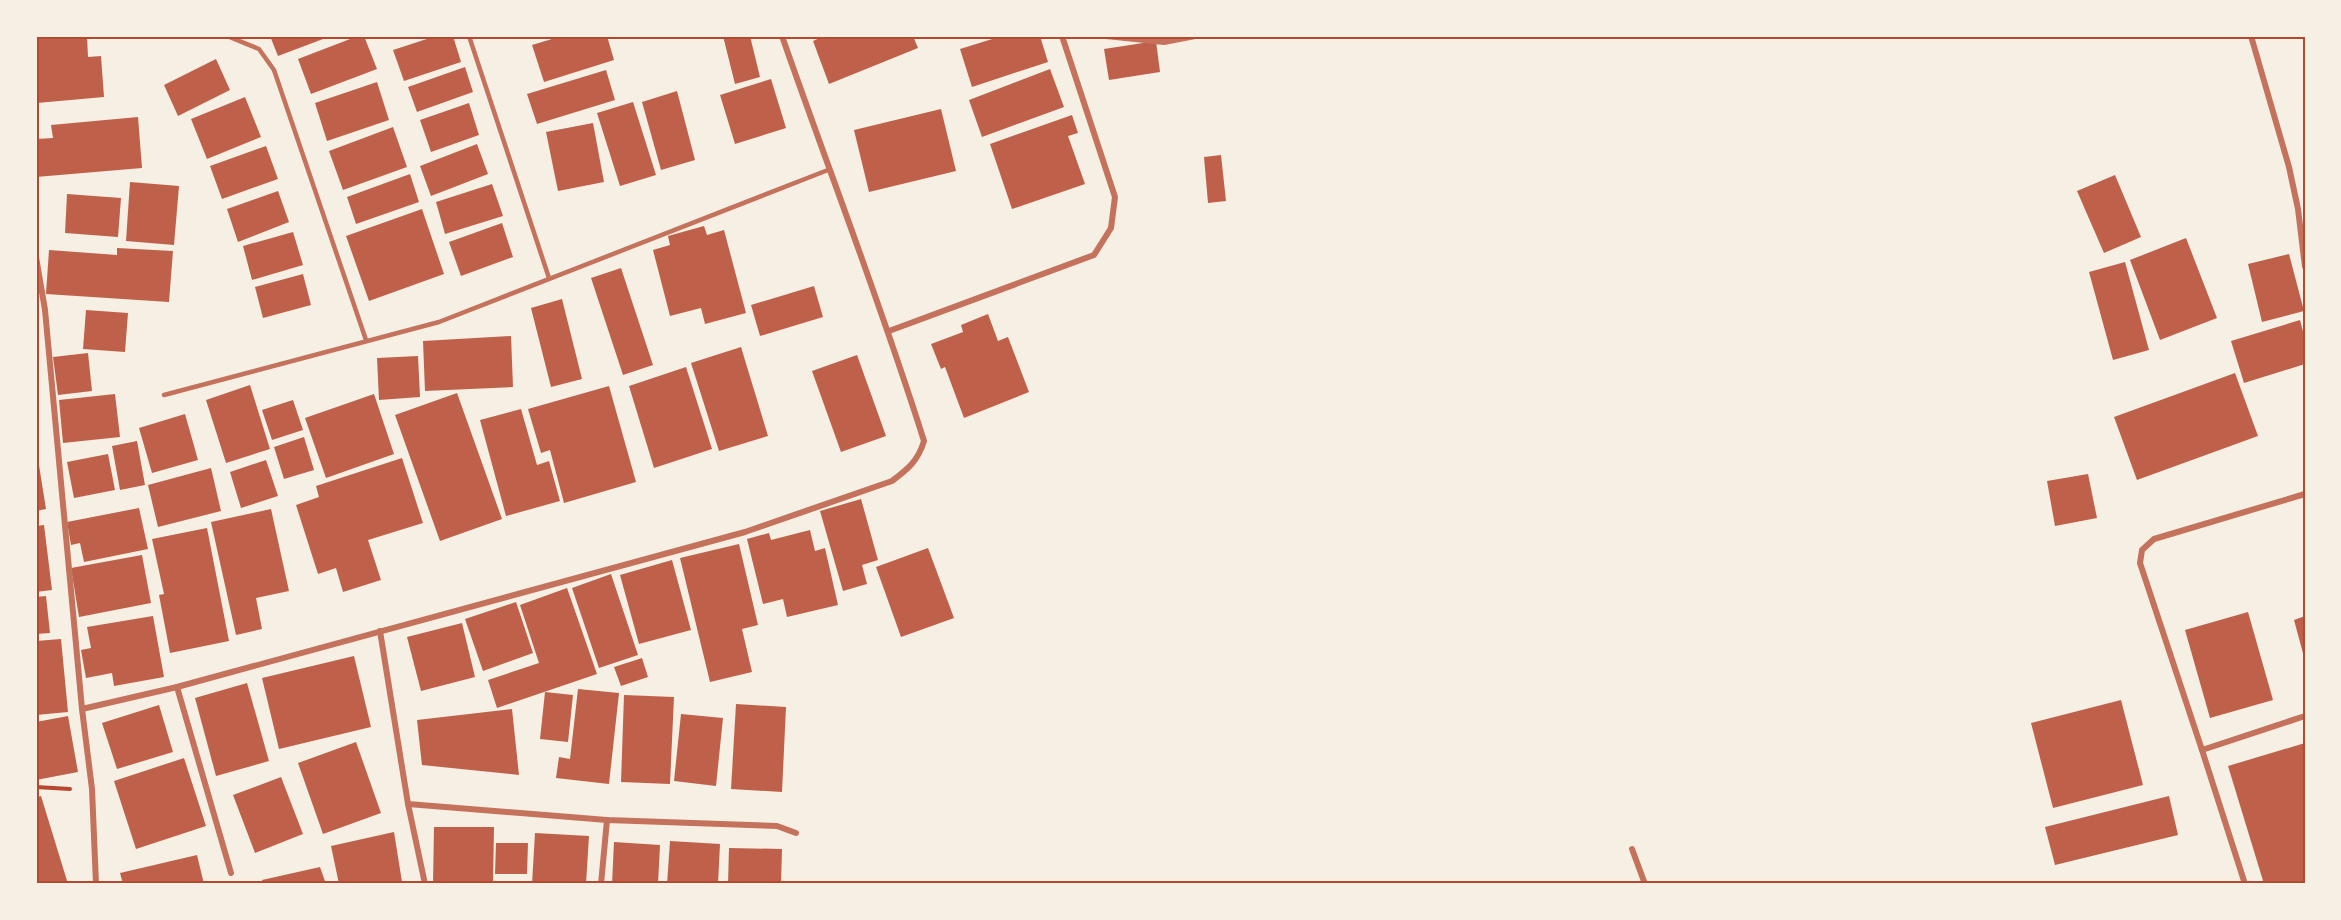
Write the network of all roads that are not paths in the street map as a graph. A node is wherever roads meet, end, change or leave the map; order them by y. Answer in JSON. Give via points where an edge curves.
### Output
{"nodes":[{"id":1,"x":227,"y":36,"type":"edge"},
{"id":2,"x":469,"y":36,"type":"edge"},
{"id":3,"x":782,"y":36,"type":"edge"},
{"id":4,"x":1062,"y":36,"type":"edge"},
{"id":5,"x":1106,"y":36,"type":"edge"},
{"id":6,"x":1195,"y":36,"type":"edge"},
{"id":7,"x":2251,"y":36,"type":"edge"},
{"id":8,"x":828,"y":170,"type":"junction"},
{"id":9,"x":2302,"y":225,"type":"edge"},
{"id":10,"x":36,"y":256,"type":"edge"},
{"id":11,"x":2305,"y":267,"type":"edge"},
{"id":12,"x":549,"y":278,"type":"junction"},
{"id":13,"x":890,"y":331,"type":"junction"},
{"id":14,"x":366,"y":340,"type":"junction"},
{"id":15,"x":164,"y":395,"type":"dead end"},
{"id":16,"x":2305,"y":494,"type":"edge"},
{"id":17,"x":380,"y":632,"type":"junction"},
{"id":18,"x":177,"y":687,"type":"junction"},
{"id":19,"x":82,"y":709,"type":"junction"},
{"id":20,"x":2305,"y":716,"type":"edge"},
{"id":21,"x":2202,"y":750,"type":"junction"},
{"id":22,"x":408,"y":804,"type":"junction"},
{"id":23,"x":607,"y":820,"type":"junction"},
{"id":24,"x":796,"y":833,"type":"dead end"},
{"id":25,"x":1632,"y":849,"type":"dead end"},
{"id":26,"x":231,"y":873,"type":"dead end"},
{"id":27,"x":96,"y":884,"type":"edge"},
{"id":28,"x":425,"y":884,"type":"edge"},
{"id":29,"x":601,"y":884,"type":"edge"},
{"id":30,"x":1645,"y":884,"type":"edge"},
{"id":31,"x":2245,"y":884,"type":"edge"}],
"edges":[{"from":1,"to":14,"type":"lane","via":[[258,49],[274,70]]},
{"from":2,"to":12,"type":"lane"},
{"from":3,"to":8,"type":"street"},
{"from":4,"to":13,"type":"street","via":[[1115,197],[1111,228],[1094,255]]},
{"from":5,"to":6,"type":"street","via":[[1164,42]]},
{"from":7,"to":9,"type":"street"},
{"from":8,"to":12,"type":"lane"},
{"from":8,"to":13,"type":"street"},
{"from":9,"to":11,"type":"street"},
{"from":10,"to":19,"type":"street","via":[[45,310]]},
{"from":12,"to":14,"type":"lane","via":[[439,322]]},
{"from":13,"to":17,"type":"street","via":[[924,441],[911,468],[892,481],[745,532]]},
{"from":14,"to":15,"type":"lane"},
{"from":16,"to":21,"type":"street","via":[[2154,539],[2142,550],[2140,563]]},
{"from":17,"to":18,"type":"street"},
{"from":17,"to":22,"type":"street"},
{"from":18,"to":19,"type":"street"},
{"from":18,"to":26,"type":"street"},
{"from":19,"to":27,"type":"street","via":[[92,789]]},
{"from":20,"to":21,"type":"street"},
{"from":21,"to":31,"type":"street"},
{"from":22,"to":23,"type":"street"},
{"from":22,"to":28,"type":"street"},
{"from":23,"to":24,"type":"street","via":[[777,826]]},
{"from":23,"to":29,"type":"street"},
{"from":25,"to":30,"type":"street"}]}
